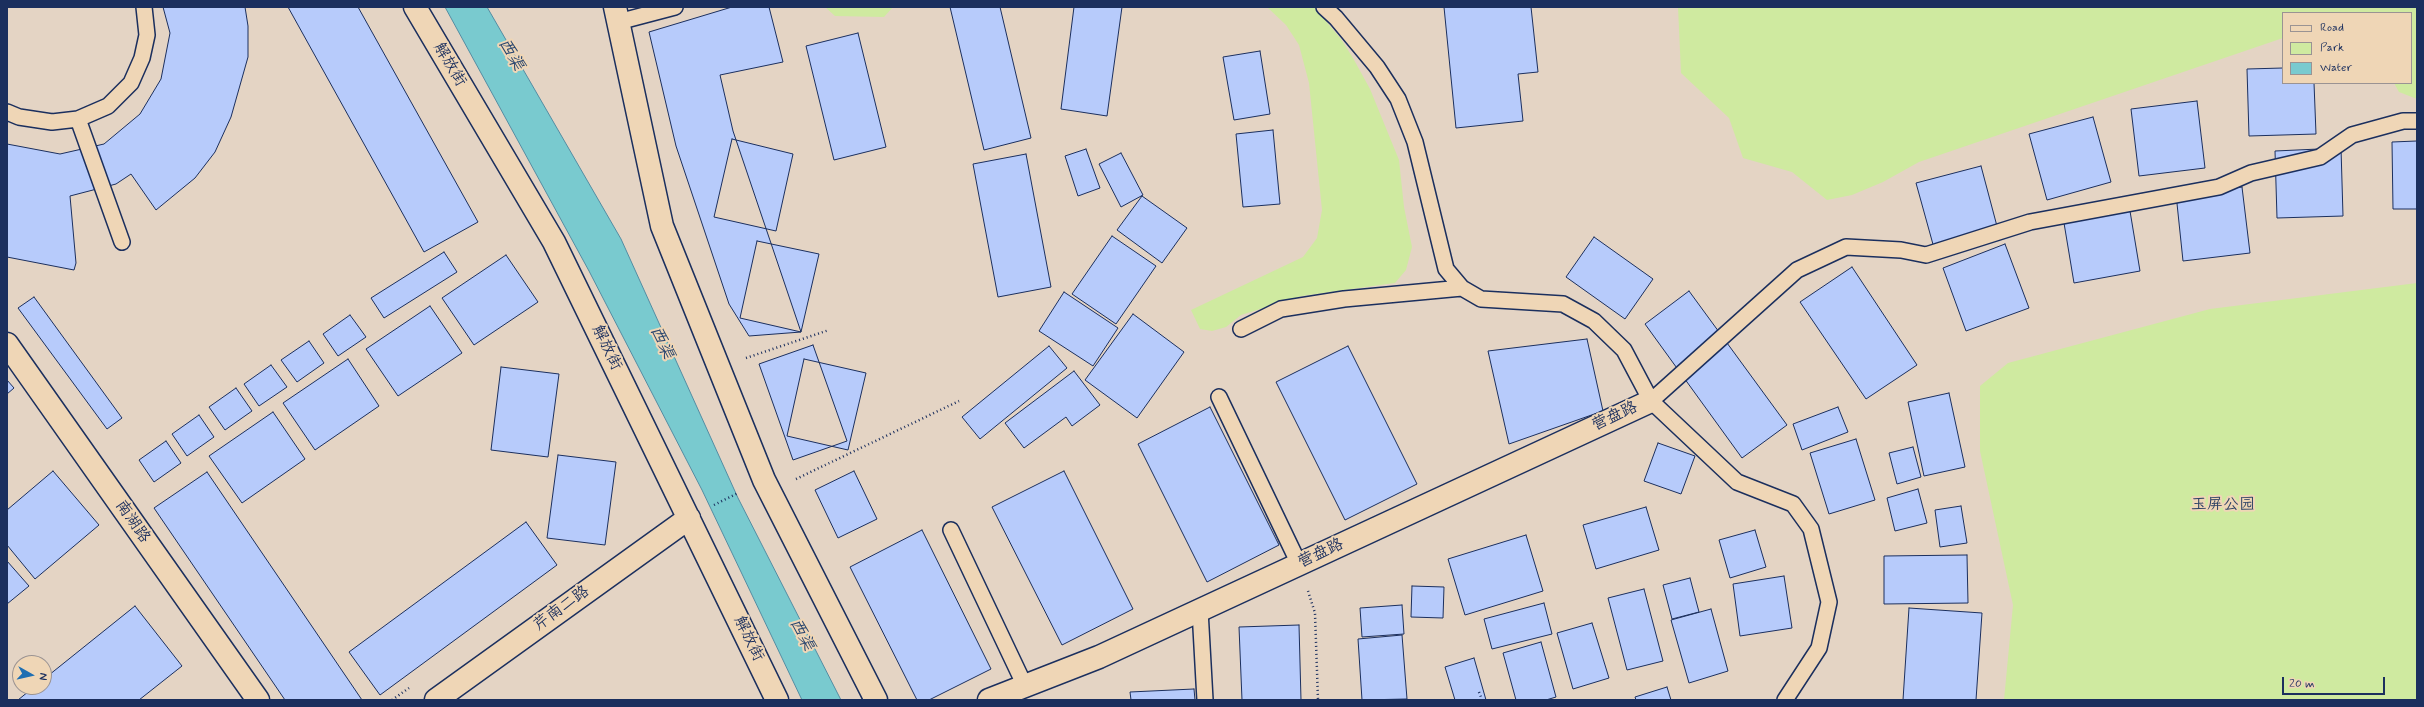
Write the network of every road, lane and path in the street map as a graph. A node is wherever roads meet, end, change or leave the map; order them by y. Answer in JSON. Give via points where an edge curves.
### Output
{"nodes":[{"id":1,"x":144,"y":7,"type":"edge"},
{"id":2,"x":415,"y":7,"type":"edge"},
{"id":3,"x":675,"y":7,"type":"edge"},
{"id":4,"x":1324,"y":7,"type":"edge"},
{"id":5,"x":616,"y":14,"type":"edge"},
{"id":6,"x":7,"y":112,"type":"edge"},
{"id":7,"x":78,"y":119,"type":"junction"},
{"id":8,"x":2417,"y":121,"type":"edge"},
{"id":9,"x":122,"y":242,"type":"dead end"},
{"id":10,"x":1462,"y":288,"type":"junction"},
{"id":11,"x":1241,"y":329,"type":"dead end"},
{"id":12,"x":829,"y":330,"type":"dead end"},
{"id":13,"x":7,"y":344,"type":"edge"},
{"id":14,"x":738,"y":361,"type":"dead end"},
{"id":15,"x":1218,"y":397,"type":"dead end"},
{"id":16,"x":959,"y":401,"type":"dead end"},
{"id":17,"x":1651,"y":401,"type":"junction"},
{"id":18,"x":767,"y":485,"type":"junction"},
{"id":19,"x":689,"y":518,"type":"junction"},
{"id":20,"x":951,"y":530,"type":"dead end"},
{"id":21,"x":1299,"y":564,"type":"junction"},
{"id":22,"x":1200,"y":610,"type":"junction"},
{"id":23,"x":1025,"y":686,"type":"junction"},
{"id":24,"x":1479,"y":692,"type":"dead end"},
{"id":25,"x":258,"y":700,"type":"edge"},
{"id":26,"x":436,"y":700,"type":"edge"},
{"id":27,"x":777,"y":700,"type":"edge"},
{"id":28,"x":876,"y":700,"type":"edge"},
{"id":29,"x":989,"y":700,"type":"edge"},
{"id":30,"x":1205,"y":700,"type":"edge"},
{"id":31,"x":1318,"y":700,"type":"edge"},
{"id":32,"x":1482,"y":700,"type":"edge"},
{"id":33,"x":1785,"y":700,"type":"edge"}],
"edges":[{"from":1,"to":7,"type":"lane","via":[[147,35],[142,58],[131,83],[108,106]]},
{"from":2,"to":19,"type":"street","name":"解放街","via":[[554,242]]},
{"from":3,"to":5,"type":"lane"},
{"from":4,"to":10,"type":"lane","via":[[1377,67],[1398,99],[1415,142],[1446,269]]},
{"from":5,"to":18,"type":"street","via":[[662,226]]},
{"from":6,"to":7,"type":"lane","via":[[19,117],[52,122]]},
{"from":7,"to":9,"type":"lane"},
{"from":8,"to":17,"type":"lane","via":[[2403,121],[2352,135],[2320,156],[2251,173],[2219,187],[2030,222],[1926,255],[1901,250],[1846,247],[1797,270]]},
{"from":10,"to":11,"type":"lane","via":[[1344,299],[1281,309]]},
{"from":10,"to":17,"type":"lane","via":[[1481,299],[1563,304],[1594,321],[1624,350]]},
{"from":12,"to":14,"type":"path"},
{"from":13,"to":25,"type":"street","name":"南湖路"},
{"from":15,"to":21,"type":"lane"},
{"from":16,"to":18,"type":"path"},
{"from":17,"to":21,"type":"street","name":"营盘路"},
{"from":17,"to":33,"type":"lane","via":[[1737,482],[1793,504],[1811,529],[1829,602],[1819,648]]},
{"from":18,"to":19,"type":"path"},
{"from":18,"to":28,"type":"street"},
{"from":19,"to":26,"type":"street","name":"芹南二路"},
{"from":19,"to":27,"type":"street","name":"解放街"},
{"from":20,"to":23,"type":"lane"},
{"from":21,"to":22,"type":"street","name":"营盘路"},
{"from":21,"to":31,"type":"path","via":[[1315,613]]},
{"from":22,"to":23,"type":"street","name":"营盘路","via":[[1099,657]]},
{"from":22,"to":30,"type":"lane"},
{"from":23,"to":29,"type":"street","name":"营盘路"},
{"from":24,"to":32,"type":"path"}]}
